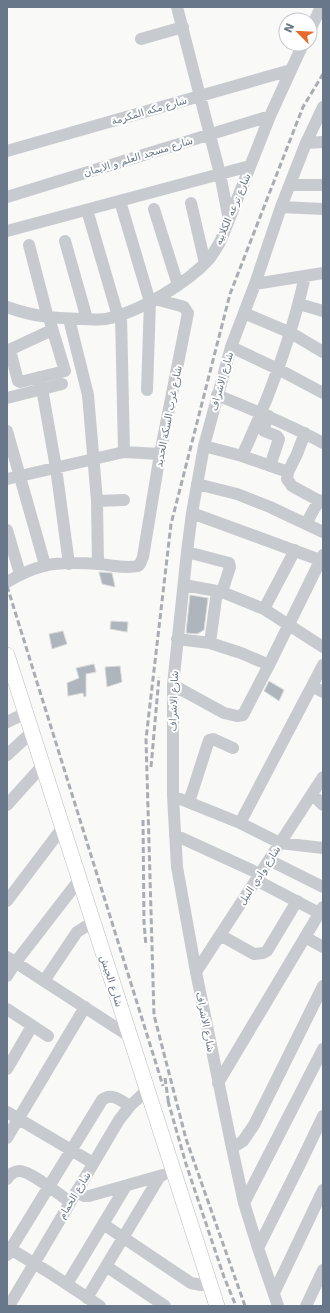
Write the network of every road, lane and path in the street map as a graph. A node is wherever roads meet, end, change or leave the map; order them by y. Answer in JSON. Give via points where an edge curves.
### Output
{"nodes":[{"id":1,"x":177,"y":7,"type":"edge"},
{"id":2,"x":183,"y":27,"type":"junction"},
{"id":3,"x":140,"y":39,"type":"dead end"},
{"id":4,"x":299,"y":52,"type":"edge"},
{"id":5,"x":291,"y":70,"type":"junction"},
{"id":6,"x":200,"y":96,"type":"junction"},
{"id":7,"x":323,"y":107,"type":"edge"},
{"id":8,"x":270,"y":116,"type":"junction"},
{"id":9,"x":210,"y":134,"type":"junction"},
{"id":10,"x":323,"y":142,"type":"edge"},
{"id":11,"x":306,"y":143,"type":"junction"},
{"id":12,"x":7,"y":152,"type":"edge"},
{"id":13,"x":250,"y":166,"type":"junction"},
{"id":14,"x":220,"y":174,"type":"junction"},
{"id":15,"x":290,"y":184,"type":"junction"},
{"id":16,"x":323,"y":185,"type":"edge"},
{"id":17,"x":7,"y":197,"type":"edge"},
{"id":18,"x":120,"y":201,"type":"junction"},
{"id":19,"x":191,"y":203,"type":"dead end"},
{"id":20,"x":282,"y":207,"type":"junction"},
{"id":21,"x":154,"y":209,"type":"dead end"},
{"id":22,"x":323,"y":209,"type":"edge"},
{"id":23,"x":87,"y":210,"type":"junction"},
{"id":24,"x":229,"y":220,"type":"junction"},
{"id":25,"x":7,"y":232,"type":"edge"},
{"id":26,"x":65,"y":241,"type":"dead end"},
{"id":27,"x":29,"y":245,"type":"dead end"},
{"id":28,"x":205,"y":263,"type":"junction"},
{"id":29,"x":323,"y":273,"type":"edge"},
{"id":30,"x":304,"y":276,"type":"junction"},
{"id":31,"x":255,"y":284,"type":"junction"},
{"id":32,"x":178,"y":285,"type":"junction"},
{"id":33,"x":152,"y":300,"type":"junction"},
{"id":34,"x":299,"y":304,"type":"junction"},
{"id":35,"x":7,"y":307,"type":"edge"},
{"id":36,"x":323,"y":309,"type":"edge"},
{"id":37,"x":244,"y":313,"type":"junction"},
{"id":38,"x":119,"y":316,"type":"junction"},
{"id":39,"x":48,"y":318,"type":"junction"},
{"id":40,"x":69,"y":319,"type":"junction"},
{"id":41,"x":87,"y":319,"type":"junction"},
{"id":42,"x":52,"y":330,"type":"junction"},
{"id":43,"x":291,"y":333,"type":"junction"},
{"id":44,"x":231,"y":347,"type":"junction"},
{"id":45,"x":8,"y":350,"type":"edge"},
{"id":46,"x":323,"y":352,"type":"edge"},
{"id":47,"x":278,"y":369,"type":"junction"},
{"id":48,"x":41,"y":383,"type":"junction"},
{"id":49,"x":62,"y":384,"type":"dead end"},
{"id":50,"x":147,"y":390,"type":"dead end"},
{"id":51,"x":323,"y":394,"type":"edge"},
{"id":52,"x":217,"y":395,"type":"junction"},
{"id":53,"x":7,"y":398,"type":"edge"},
{"id":54,"x":265,"y":415,"type":"junction"},
{"id":55,"x":7,"y":432,"type":"edge"},
{"id":56,"x":305,"y":433,"type":"junction"},
{"id":57,"x":323,"y":443,"type":"edge"},
{"id":58,"x":278,"y":445,"type":"junction"},
{"id":59,"x":204,"y":446,"type":"junction"},
{"id":60,"x":124,"y":452,"type":"junction"},
{"id":61,"x":160,"y":454,"type":"junction"},
{"id":62,"x":297,"y":454,"type":"junction"},
{"id":63,"x":242,"y":456,"type":"junction"},
{"id":64,"x":94,"y":459,"type":"junction"},
{"id":65,"x":270,"y":466,"type":"junction"},
{"id":66,"x":56,"y":468,"type":"junction"},
{"id":67,"x":288,"y":472,"type":"junction"},
{"id":68,"x":20,"y":476,"type":"junction"},
{"id":69,"x":7,"y":479,"type":"edge"},
{"id":70,"x":197,"y":484,"type":"junction"},
{"id":71,"x":124,"y":500,"type":"dead end"},
{"id":72,"x":97,"y":501,"type":"junction"},
{"id":73,"x":321,"y":502,"type":"edge"},
{"id":74,"x":192,"y":514,"type":"junction"},
{"id":75,"x":306,"y":524,"type":"junction"},
{"id":76,"x":7,"y":530,"type":"edge"},
{"id":77,"x":323,"y":532,"type":"edge"},
{"id":78,"x":295,"y":550,"type":"junction"},
{"id":79,"x":187,"y":552,"type":"junction"},
{"id":80,"x":322,"y":557,"type":"edge"},
{"id":81,"x":69,"y":564,"type":"junction"},
{"id":82,"x":98,"y":564,"type":"junction"},
{"id":83,"x":45,"y":565,"type":"junction"},
{"id":84,"x":20,"y":574,"type":"junction"},
{"id":85,"x":7,"y":582,"type":"edge"},
{"id":86,"x":184,"y":585,"type":"junction"},
{"id":87,"x":219,"y":592,"type":"junction"},
{"id":88,"x":264,"y":609,"type":"junction"},
{"id":89,"x":288,"y":624,"type":"junction"},
{"id":90,"x":177,"y":639,"type":"junction"},
{"id":91,"x":210,"y":643,"type":"junction"},
{"id":92,"x":323,"y":647,"type":"edge"},
{"id":93,"x":7,"y":656,"type":"edge"},
{"id":94,"x":269,"y":665,"type":"junction"},
{"id":95,"x":323,"y":665,"type":"edge"},
{"id":96,"x":173,"y":685,"type":"junction"},
{"id":97,"x":312,"y":686,"type":"junction"},
{"id":98,"x":323,"y":692,"type":"edge"},
{"id":99,"x":26,"y":713,"type":"junction"},
{"id":100,"x":7,"y":722,"type":"edge"},
{"id":101,"x":32,"y":732,"type":"junction"},
{"id":102,"x":233,"y":748,"type":"dead end"},
{"id":103,"x":7,"y":755,"type":"edge"},
{"id":104,"x":43,"y":765,"type":"junction"},
{"id":105,"x":323,"y":777,"type":"edge"},
{"id":106,"x":312,"y":794,"type":"junction"},
{"id":107,"x":173,"y":796,"type":"junction"},
{"id":108,"x":189,"y":802,"type":"junction"},
{"id":109,"x":7,"y":805,"type":"edge"},
{"id":110,"x":323,"y":805,"type":"edge"},
{"id":111,"x":240,"y":823,"type":"junction"},
{"id":112,"x":63,"y":827,"type":"junction"},
{"id":113,"x":175,"y":835,"type":"junction"},
{"id":114,"x":280,"y":843,"type":"junction"},
{"id":115,"x":323,"y":848,"type":"edge"},
{"id":116,"x":269,"y":860,"type":"junction"},
{"id":117,"x":258,"y":877,"type":"junction"},
{"id":118,"x":80,"y":879,"type":"junction"},
{"id":119,"x":323,"y":887,"type":"edge"},
{"id":120,"x":7,"y":901,"type":"edge"},
{"id":121,"x":297,"y":901,"type":"junction"},
{"id":122,"x":321,"y":910,"type":"edge"},
{"id":123,"x":94,"y":924,"type":"junction"},
{"id":124,"x":220,"y":935,"type":"junction"},
{"id":125,"x":305,"y":937,"type":"junction"},
{"id":126,"x":323,"y":947,"type":"edge"},
{"id":127,"x":11,"y":960,"type":"edge"},
{"id":128,"x":196,"y":972,"type":"junction"},
{"id":129,"x":7,"y":976,"type":"edge"},
{"id":130,"x":44,"y":981,"type":"junction"},
{"id":131,"x":323,"y":986,"type":"edge"},
{"id":132,"x":85,"y":1008,"type":"junction"},
{"id":133,"x":7,"y":1009,"type":"edge"},
{"id":134,"x":32,"y":1026,"type":"junction"},
{"id":135,"x":48,"y":1036,"type":"dead end"},
{"id":136,"x":129,"y":1036,"type":"junction"},
{"id":137,"x":323,"y":1049,"type":"edge"},
{"id":138,"x":7,"y":1069,"type":"edge"},
{"id":139,"x":218,"y":1083,"type":"junction"},
{"id":140,"x":147,"y":1090,"type":"junction"},
{"id":141,"x":130,"y":1106,"type":"junction"},
{"id":142,"x":7,"y":1112,"type":"edge"},
{"id":143,"x":323,"y":1116,"type":"edge"},
{"id":144,"x":19,"y":1119,"type":"junction"},
{"id":145,"x":7,"y":1138,"type":"edge"},
{"id":146,"x":232,"y":1148,"type":"junction"},
{"id":147,"x":71,"y":1150,"type":"junction"},
{"id":148,"x":93,"y":1163,"type":"junction"},
{"id":149,"x":167,"y":1174,"type":"junction"},
{"id":150,"x":7,"y":1179,"type":"edge"},
{"id":151,"x":126,"y":1186,"type":"junction"},
{"id":152,"x":49,"y":1187,"type":"junction"},
{"id":153,"x":323,"y":1190,"type":"edge"},
{"id":154,"x":73,"y":1197,"type":"junction"},
{"id":155,"x":244,"y":1203,"type":"junction"},
{"id":156,"x":103,"y":1224,"type":"junction"},
{"id":157,"x":123,"y":1238,"type":"junction"},
{"id":158,"x":258,"y":1248,"type":"junction"},
{"id":159,"x":8,"y":1250,"type":"edge"},
{"id":160,"x":34,"y":1263,"type":"junction"},
{"id":161,"x":106,"y":1266,"type":"junction"},
{"id":162,"x":323,"y":1270,"type":"edge"},
{"id":163,"x":67,"y":1284,"type":"junction"},
{"id":164,"x":210,"y":1284,"type":"junction"},
{"id":165,"x":274,"y":1293,"type":"junction"},
{"id":166,"x":318,"y":1293,"type":"edge"},
{"id":167,"x":87,"y":1298,"type":"junction"},
{"id":168,"x":14,"y":1304,"type":"edge"},
{"id":169,"x":100,"y":1306,"type":"edge"},
{"id":170,"x":165,"y":1306,"type":"edge"},
{"id":171,"x":218,"y":1306,"type":"edge"},
{"id":172,"x":278,"y":1306,"type":"edge"},
{"id":173,"x":306,"y":1306,"type":"edge"}],
"edges":[{"from":1,"to":2,"type":"street"},
{"from":2,"to":3,"type":"street"},
{"from":2,"to":6,"type":"street"},
{"from":4,"to":5,"type":"street","name":"شارع ترعه الكلابيه"},
{"from":5,"to":6,"type":"street","name":"شارع مكه المكرمة"},
{"from":5,"to":8,"type":"street","name":"شارع ترعه الكلابيه"},
{"from":6,"to":9,"type":"street"},
{"from":6,"to":12,"type":"street","name":"شارع مكه المكرمة"},
{"from":7,"to":11,"type":"street","name":"شارع الاشراف"},
{"from":8,"to":9,"type":"street","name":"شارع مسجد العلم و الايمان"},
{"from":8,"to":13,"type":"street","name":"شارع ترعه الكلابيه"},
{"from":9,"to":14,"type":"street"},
{"from":9,"to":17,"type":"street","name":"شارع مسجد العلم و الايمان"},
{"from":10,"to":11,"type":"street"},
{"from":11,"to":15,"type":"street","name":"شارع الاشراف"},
{"from":13,"to":14,"type":"street"},
{"from":13,"to":24,"type":"street","name":"شارع ترعه الكلابيه"},
{"from":14,"to":18,"type":"street"},
{"from":14,"to":24,"type":"street"},
{"from":15,"to":16,"type":"street"},
{"from":15,"to":20,"type":"street","name":"شارع الاشراف"},
{"from":18,"to":23,"type":"street"},
{"from":18,"to":33,"type":"street"},
{"from":19,"to":28,"type":"street"},
{"from":20,"to":22,"type":"street"},
{"from":20,"to":31,"type":"street","name":"شارع الاشراف"},
{"from":21,"to":32,"type":"street"},
{"from":23,"to":25,"type":"street"},
{"from":23,"to":38,"type":"street"},
{"from":24,"to":28,"type":"street","name":"شارع ترعه الكلابيه","via":[[221,240]]},
{"from":26,"to":41,"type":"street"},
{"from":27,"to":39,"type":"street"},
{"from":28,"to":32,"type":"street","name":"شارع ترعه الكلابيه"},
{"from":29,"to":30,"type":"street"},
{"from":30,"to":31,"type":"street"},
{"from":30,"to":34,"type":"street"},
{"from":31,"to":37,"type":"street","name":"شارع الاشراف"},
{"from":32,"to":33,"type":"street","name":"شارع ترعه الكلابيه"},
{"from":33,"to":38,"type":"street","name":"شارع ترعه الكلابيه"},
{"from":33,"to":50,"type":"street"},
{"from":33,"to":61,"type":"street","name":"شارع غرب السكة الحديد","via":[[181,306],[188,313]]},
{"from":34,"to":36,"type":"street"},
{"from":34,"to":43,"type":"street"},
{"from":35,"to":39,"type":"street","name":"شارع ترعه الكلابيه"},
{"from":37,"to":43,"type":"street"},
{"from":37,"to":44,"type":"street","name":"شارع الاشراف"},
{"from":38,"to":41,"type":"street","name":"شارع ترعه الكلابيه"},
{"from":38,"to":60,"type":"street"},
{"from":39,"to":40,"type":"street","name":"شارع ترعه الكلابيه"},
{"from":39,"to":42,"type":"street"},
{"from":40,"to":41,"type":"street","name":"شارع ترعه الكلابيه"},
{"from":40,"to":64,"type":"street","via":[[88,395]]},
{"from":42,"to":45,"type":"street"},
{"from":42,"to":48,"type":"street","via":[[64,371]]},
{"from":43,"to":46,"type":"street"},
{"from":43,"to":47,"type":"street"},
{"from":44,"to":47,"type":"street"},
{"from":44,"to":52,"type":"street","name":"شارع الاشراف"},
{"from":45,"to":48,"type":"street","via":[[19,382]]},
{"from":47,"to":51,"type":"street"},
{"from":47,"to":54,"type":"street"},
{"from":48,"to":49,"type":"street"},
{"from":48,"to":53,"type":"street"},
{"from":48,"to":66,"type":"street"},
{"from":52,"to":54,"type":"street"},
{"from":52,"to":59,"type":"street","name":"شارع الاشراف"},
{"from":54,"to":56,"type":"street"},
{"from":54,"to":58,"type":"street","via":[[264,429],[278,437]]},
{"from":54,"to":63,"type":"street"},
{"from":55,"to":68,"type":"street"},
{"from":56,"to":57,"type":"street"},
{"from":56,"to":62,"type":"street"},
{"from":58,"to":62,"type":"street"},
{"from":58,"to":65,"type":"street"},
{"from":59,"to":63,"type":"street"},
{"from":59,"to":70,"type":"street","name":"شارع الاشراف"},
{"from":60,"to":61,"type":"street"},
{"from":60,"to":64,"type":"street"},
{"from":61,"to":82,"type":"street","name":"شارع غرب السكة الحديد","via":[[140,564],[133,567]]},
{"from":62,"to":67,"type":"street"},
{"from":63,"to":65,"type":"street"},
{"from":64,"to":66,"type":"street"},
{"from":64,"to":72,"type":"street"},
{"from":65,"to":67,"type":"street"},
{"from":66,"to":68,"type":"street"},
{"from":66,"to":81,"type":"street"},
{"from":67,"to":73,"type":"street","via":[[287,479],[292,486]]},
{"from":68,"to":69,"type":"street"},
{"from":68,"to":83,"type":"street"},
{"from":70,"to":74,"type":"street","name":"شارع الاشراف"},
{"from":70,"to":75,"type":"street","via":[[236,494]]},
{"from":71,"to":72,"type":"street"},
{"from":72,"to":82,"type":"street"},
{"from":73,"to":75,"type":"street"},
{"from":74,"to":78,"type":"street"},
{"from":74,"to":79,"type":"street","name":"شارع الاشراف"},
{"from":75,"to":77,"type":"street"},
{"from":76,"to":84,"type":"street"},
{"from":78,"to":80,"type":"street"},
{"from":78,"to":88,"type":"street"},
{"from":79,"to":86,"type":"street","name":"شارع الاشراف"},
{"from":79,"to":87,"type":"street","via":[[229,563],[230,567]]},
{"from":80,"to":89,"type":"street"},
{"from":81,"to":82,"type":"street"},
{"from":81,"to":83,"type":"street"},
{"from":83,"to":84,"type":"street"},
{"from":84,"to":85,"type":"street"},
{"from":86,"to":87,"type":"street"},
{"from":86,"to":90,"type":"street","name":"شارع الاشراف"},
{"from":87,"to":88,"type":"street"},
{"from":87,"to":91,"type":"street"},
{"from":88,"to":89,"type":"street"},
{"from":89,"to":92,"type":"street"},
{"from":89,"to":94,"type":"street"},
{"from":90,"to":91,"type":"street"},
{"from":90,"to":96,"type":"street","name":"شارع الاشراف"},
{"from":91,"to":94,"type":"street"},
{"from":93,"to":99,"type":"main road","name":"شارع الجيش"},
{"from":94,"to":96,"type":"street","via":[[245,712],[240,716],[224,713]]},
{"from":95,"to":97,"type":"street"},
{"from":96,"to":107,"type":"street","name":"شارع الاشراف"},
{"from":97,"to":98,"type":"street"},
{"from":97,"to":111,"type":"street"},
{"from":99,"to":100,"type":"street"},
{"from":99,"to":101,"type":"main road","name":"شارع الجيش"},
{"from":101,"to":103,"type":"street"},
{"from":101,"to":104,"type":"main road","name":"شارع الجيش"},
{"from":102,"to":108,"type":"street","via":[[213,739],[208,740]]},
{"from":104,"to":109,"type":"street"},
{"from":104,"to":112,"type":"main road","name":"شارع الجيش"},
{"from":105,"to":106,"type":"street","name":"شارع وادي النيل"},
{"from":106,"to":110,"type":"street"},
{"from":106,"to":114,"type":"street","name":"شارع وادي النيل"},
{"from":107,"to":108,"type":"street"},
{"from":107,"to":113,"type":"street","name":"شارع الاشراف"},
{"from":108,"to":111,"type":"street"},
{"from":111,"to":114,"type":"street"},
{"from":112,"to":118,"type":"main road","name":"شارع الجيش"},
{"from":112,"to":120,"type":"street"},
{"from":113,"to":117,"type":"street"},
{"from":113,"to":128,"type":"street","name":"شارع الاشراف"},
{"from":114,"to":115,"type":"street"},
{"from":114,"to":116,"type":"street","name":"شارع وادي النيل"},
{"from":116,"to":117,"type":"street","name":"شارع وادي النيل"},
{"from":116,"to":119,"type":"street"},
{"from":117,"to":121,"type":"street"},
{"from":117,"to":124,"type":"street","name":"شارع وادي النيل"},
{"from":118,"to":123,"type":"main road","name":"شارع الجيش"},
{"from":118,"to":127,"type":"street"},
{"from":121,"to":122,"type":"street"},
{"from":121,"to":124,"type":"street","via":[[267,951],[263,953],[254,954]]},
{"from":122,"to":125,"type":"street"},
{"from":123,"to":130,"type":"street","via":[[77,932]]},
{"from":123,"to":136,"type":"main road","name":"شارع الجيش"},
{"from":124,"to":128,"type":"street","name":"شارع وادي النيل"},
{"from":125,"to":126,"type":"street"},
{"from":125,"to":139,"type":"street"},
{"from":127,"to":129,"type":"street"},
{"from":127,"to":130,"type":"street"},
{"from":128,"to":139,"type":"street","name":"شارع الاشراف"},
{"from":130,"to":132,"type":"street"},
{"from":131,"to":146,"type":"street","via":[[254,1125],[243,1141]]},
{"from":132,"to":136,"type":"street"},
{"from":132,"to":144,"type":"street"},
{"from":133,"to":134,"type":"street"},
{"from":134,"to":135,"type":"street"},
{"from":134,"to":138,"type":"street"},
{"from":136,"to":140,"type":"main road","name":"شارع الجيش"},
{"from":137,"to":155,"type":"street"},
{"from":139,"to":146,"type":"street","name":"شارع الاشراف"},
{"from":140,"to":141,"type":"street","name":"شارع الحمام"},
{"from":140,"to":149,"type":"main road","name":"شارع الجيش"},
{"from":141,"to":147,"type":"street","via":[[113,1096],[103,1099]]},
{"from":141,"to":148,"type":"street","name":"شارع الحمام"},
{"from":142,"to":144,"type":"street"},
{"from":143,"to":158,"type":"street"},
{"from":144,"to":145,"type":"street"},
{"from":144,"to":147,"type":"street"},
{"from":146,"to":155,"type":"street","name":"شارع الاشراف"},
{"from":147,"to":148,"type":"street"},
{"from":147,"to":152,"type":"street"},
{"from":148,"to":154,"type":"street","name":"شارع الحمام"},
{"from":149,"to":151,"type":"street"},
{"from":149,"to":157,"type":"street"},
{"from":149,"to":164,"type":"main road","name":"شارع الجيش"},
{"from":150,"to":152,"type":"street","via":[[12,1173],[20,1171]]},
{"from":151,"to":154,"type":"street","via":[[89,1196]]},
{"from":151,"to":156,"type":"street"},
{"from":152,"to":154,"type":"street"},
{"from":152,"to":159,"type":"street"},
{"from":153,"to":165,"type":"street"},
{"from":154,"to":160,"type":"street","name":"شارع الحمام"},
{"from":155,"to":158,"type":"street","name":"شارع الاشراف"},
{"from":156,"to":157,"type":"street"},
{"from":156,"to":163,"type":"street"},
{"from":157,"to":161,"type":"street"},
{"from":157,"to":164,"type":"street","via":[[191,1283]]},
{"from":158,"to":165,"type":"street","name":"شارع الاشراف"},
{"from":159,"to":160,"type":"street"},
{"from":160,"to":163,"type":"street"},
{"from":160,"to":168,"type":"street","name":"شارع الحمام"},
{"from":161,"to":167,"type":"street"},
{"from":161,"to":170,"type":"street"},
{"from":162,"to":166,"type":"street"},
{"from":163,"to":167,"type":"street"},
{"from":164,"to":171,"type":"main road","name":"شارع الجيش"},
{"from":165,"to":172,"type":"street","name":"شارع الاشراف"},
{"from":166,"to":173,"type":"street"},
{"from":167,"to":169,"type":"street"}]}
